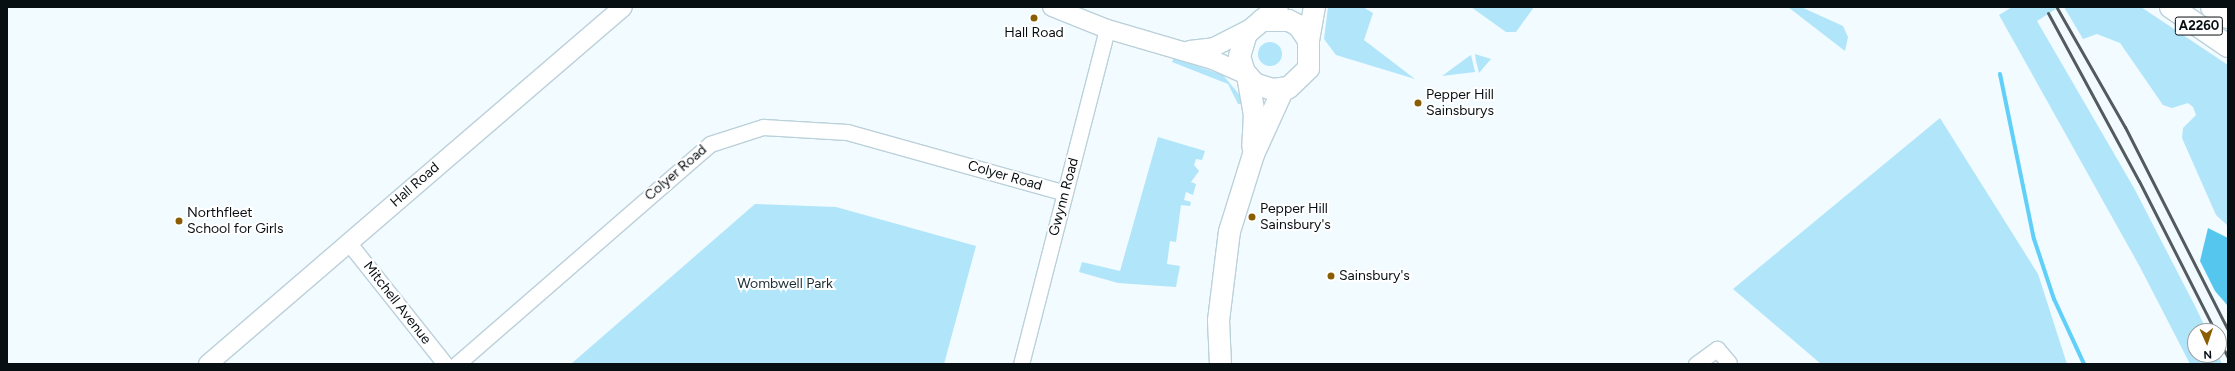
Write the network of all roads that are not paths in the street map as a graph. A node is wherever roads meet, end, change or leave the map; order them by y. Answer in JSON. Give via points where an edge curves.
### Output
{"nodes":[{"id":1,"x":623,"y":7,"type":"edge"},
{"id":2,"x":1052,"y":7,"type":"edge"},
{"id":3,"x":1277,"y":7,"type":"edge"},
{"id":4,"x":1314,"y":7,"type":"edge"},
{"id":5,"x":2171,"y":7,"type":"edge"},
{"id":6,"x":2212,"y":7,"type":"edge"},
{"id":7,"x":2228,"y":17,"type":"edge"},
{"id":8,"x":1303,"y":24,"type":"edge"},
{"id":9,"x":1255,"y":25,"type":"junction"},
{"id":10,"x":1108,"y":29,"type":"junction"},
{"id":11,"x":2228,"y":46,"type":"edge"},
{"id":12,"x":1185,"y":51,"type":"junction"},
{"id":13,"x":1247,"y":75,"type":"junction"},
{"id":14,"x":1283,"y":88,"type":"junction"},
{"id":15,"x":1253,"y":154,"type":"junction"},
{"id":16,"x":1065,"y":193,"type":"junction"},
{"id":17,"x":348,"y":242,"type":"junction"},
{"id":18,"x":1729,"y":362,"type":"dead end"},
{"id":19,"x":208,"y":364,"type":"edge"},
{"id":20,"x":445,"y":364,"type":"edge"},
{"id":21,"x":458,"y":364,"type":"edge"},
{"id":22,"x":1021,"y":364,"type":"edge"},
{"id":23,"x":1220,"y":364,"type":"edge"},
{"id":24,"x":1696,"y":364,"type":"edge"}],
"edges":[{"from":1,"to":17,"type":"street","name":"Hall Road"},
{"from":2,"to":10,"type":"street"},
{"from":3,"to":9,"type":"main road"},
{"from":4,"to":8,"type":"main road"},
{"from":5,"to":11,"type":"main road","number":"A2260"},
{"from":6,"to":7,"type":"main road"},
{"from":8,"to":9,"type":"main road","via":[[1280,18]]},
{"from":8,"to":14,"type":"main road","via":[[1311,55],[1306,72],[1293,84]]},
{"from":9,"to":12,"type":"street","via":[[1214,47]]},
{"from":9,"to":13,"type":"main road","via":[[1239,52]]},
{"from":10,"to":12,"type":"street"},
{"from":10,"to":16,"type":"street","name":"Gwynn Road"},
{"from":12,"to":13,"type":"street"},
{"from":13,"to":14,"type":"main road","via":[[1264,88]]},
{"from":13,"to":15,"type":"main road","via":[[1254,113]]},
{"from":14,"to":15,"type":"main road"},
{"from":15,"to":23,"type":"main road","via":[[1226,248],[1218,320]]},
{"from":16,"to":21,"type":"street","name":"Colyer Road","via":[[847,132],[763,127],[710,144]]},
{"from":16,"to":22,"type":"street","name":"Gwynn Road"},
{"from":17,"to":19,"type":"street","name":"Hall Road"},
{"from":17,"to":20,"type":"street","name":"Mitchell Avenue"},
{"from":18,"to":24,"type":"street","via":[[1717,349]]}]}
